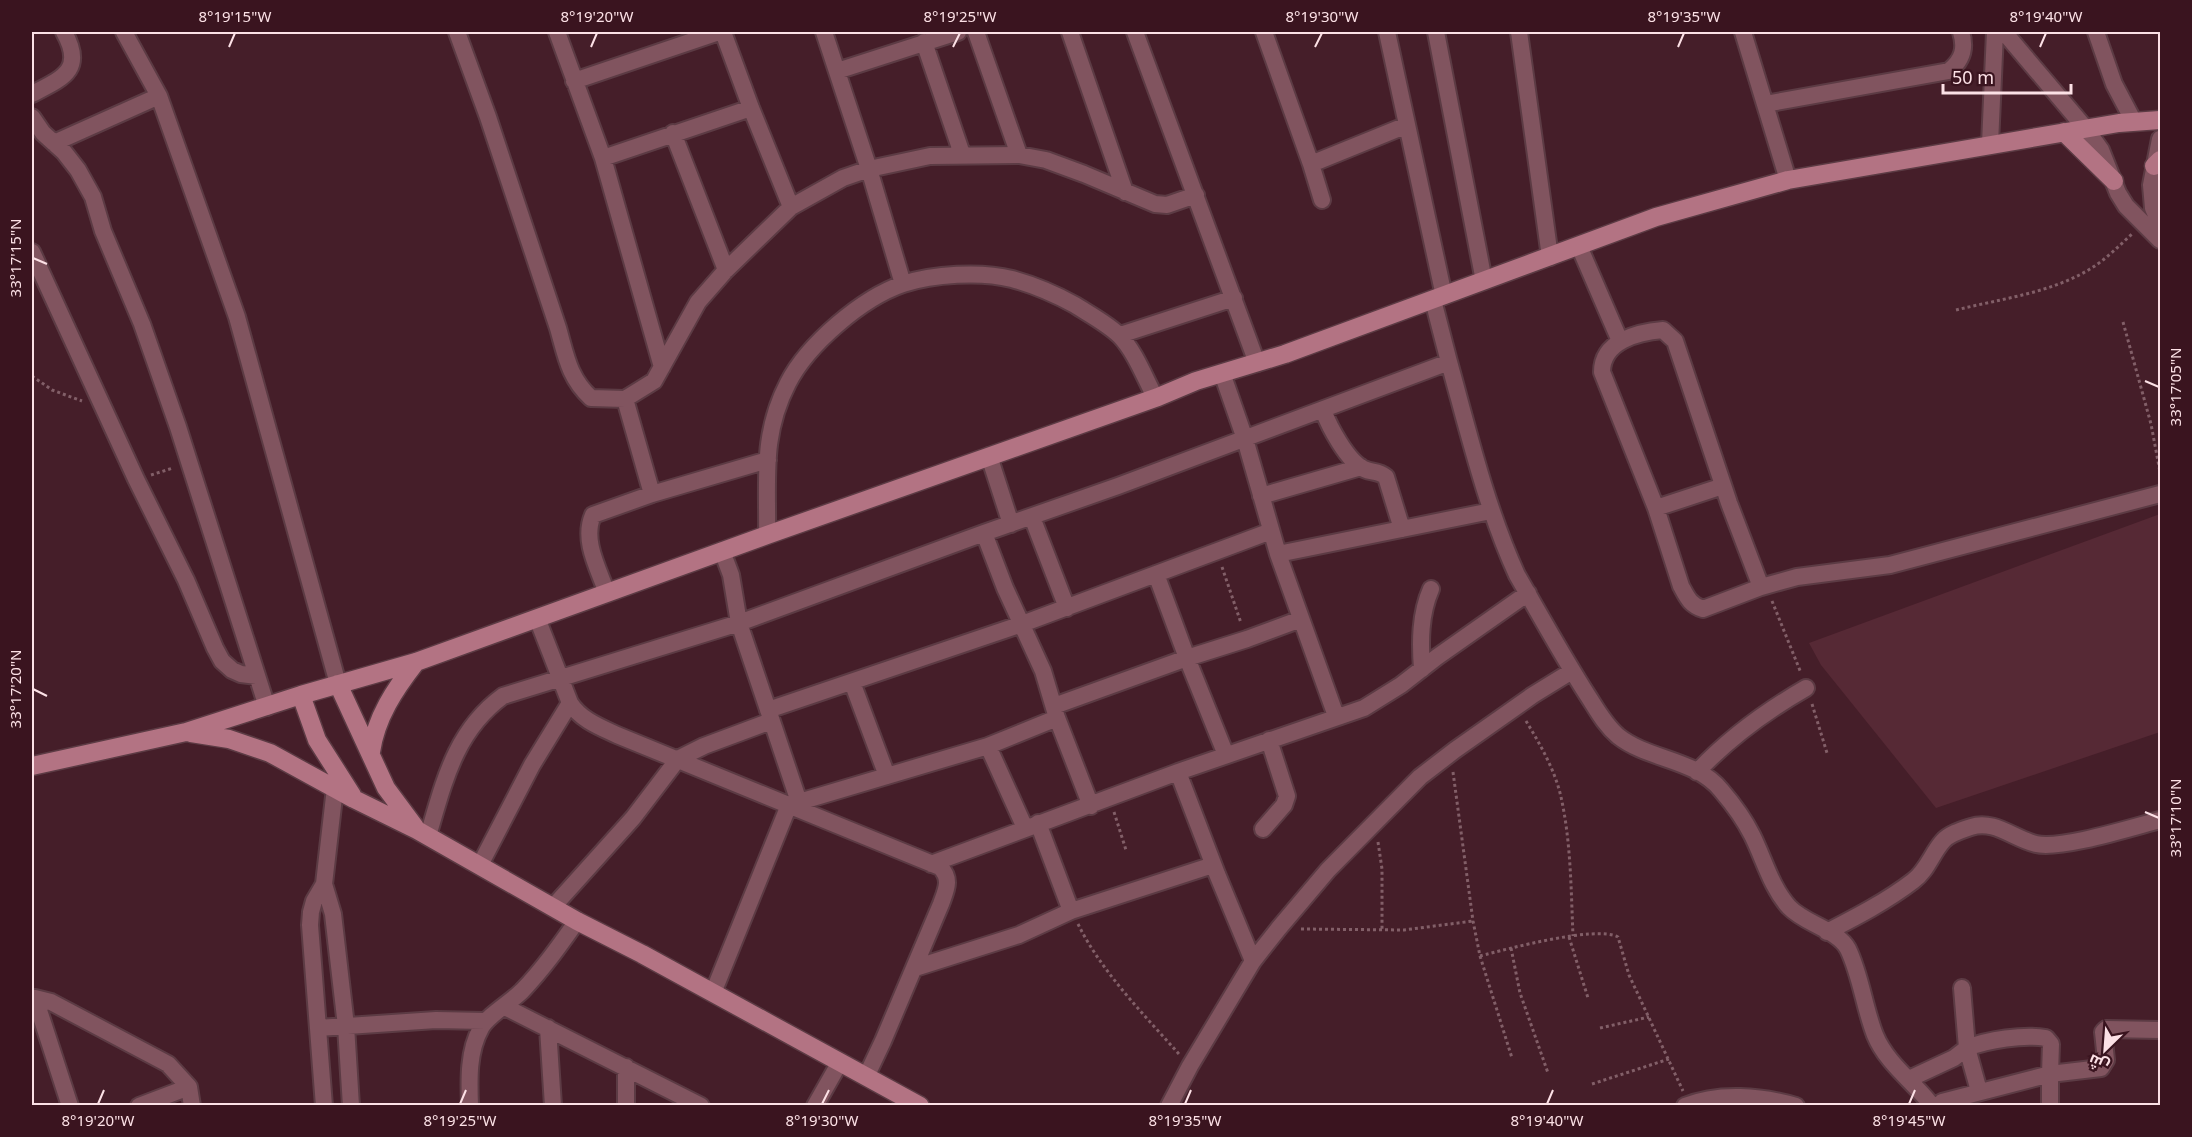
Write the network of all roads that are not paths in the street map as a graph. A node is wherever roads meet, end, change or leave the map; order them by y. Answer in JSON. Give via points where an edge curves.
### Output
{"nodes":[{"id":1,"x":64,"y":32,"type":"edge"},
{"id":2,"x":124,"y":32,"type":"edge"},
{"id":3,"x":457,"y":32,"type":"edge"},
{"id":4,"x":556,"y":32,"type":"edge"},
{"id":5,"x":719,"y":32,"type":"edge"},
{"id":6,"x":723,"y":32,"type":"edge"},
{"id":7,"x":824,"y":32,"type":"edge"},
{"id":8,"x":957,"y":32,"type":"edge"},
{"id":9,"x":976,"y":32,"type":"edge"},
{"id":10,"x":1070,"y":32,"type":"edge"},
{"id":11,"x":1136,"y":32,"type":"edge"},
{"id":12,"x":1264,"y":32,"type":"edge"},
{"id":13,"x":1387,"y":32,"type":"edge"},
{"id":14,"x":1436,"y":32,"type":"edge"},
{"id":15,"x":1519,"y":32,"type":"edge"},
{"id":16,"x":1743,"y":32,"type":"edge"},
{"id":17,"x":1960,"y":32,"type":"edge"},
{"id":18,"x":1995,"y":32,"type":"edge"},
{"id":19,"x":2004,"y":32,"type":"edge"},
{"id":20,"x":2096,"y":32,"type":"edge"},
{"id":21,"x":924,"y":42,"type":"junction"},
{"id":22,"x":837,"y":71,"type":"junction"},
{"id":23,"x":574,"y":81,"type":"junction"},
{"id":24,"x":32,"y":94,"type":"edge"},
{"id":25,"x":159,"y":96,"type":"junction"},
{"id":26,"x":1765,"y":104,"type":"junction"},
{"id":27,"x":751,"y":108,"type":"junction"},
{"id":28,"x":32,"y":117,"type":"edge"},
{"id":29,"x":2160,"y":120,"type":"edge"},
{"id":30,"x":2134,"y":122,"type":"junction"},
{"id":31,"x":1407,"y":125,"type":"junction"},
{"id":32,"x":2086,"y":129,"type":"junction"},
{"id":33,"x":2064,"y":132,"type":"junction"},
{"id":34,"x":673,"y":134,"type":"junction"},
{"id":35,"x":2160,"y":139,"type":"edge"},
{"id":36,"x":54,"y":143,"type":"junction"},
{"id":37,"x":1990,"y":144,"type":"junction"},
{"id":38,"x":962,"y":154,"type":"junction"},
{"id":39,"x":1019,"y":155,"type":"junction"},
{"id":40,"x":603,"y":158,"type":"junction"},
{"id":41,"x":2157,"y":163,"type":"edge"},
{"id":42,"x":1311,"y":164,"type":"junction"},
{"id":43,"x":869,"y":169,"type":"junction"},
{"id":44,"x":1788,"y":180,"type":"junction"},
{"id":45,"x":2114,"y":181,"type":"junction"},
{"id":46,"x":1125,"y":192,"type":"junction"},
{"id":47,"x":1196,"y":195,"type":"junction"},
{"id":48,"x":1322,"y":200,"type":"dead end"},
{"id":49,"x":791,"y":207,"type":"junction"},
{"id":50,"x":2160,"y":224,"type":"edge"},
{"id":51,"x":2160,"y":240,"type":"edge"},
{"id":52,"x":1580,"y":246,"type":"junction"},
{"id":53,"x":32,"y":252,"type":"edge"},
{"id":54,"x":1550,"y":257,"type":"junction"},
{"id":55,"x":726,"y":270,"type":"junction"},
{"id":56,"x":1484,"y":281,"type":"junction"},
{"id":57,"x":903,"y":284,"type":"junction"},
{"id":58,"x":1234,"y":298,"type":"junction"},
{"id":59,"x":1438,"y":298,"type":"junction"},
{"id":60,"x":1119,"y":335,"type":"junction"},
{"id":61,"x":1620,"y":340,"type":"junction"},
{"id":62,"x":1449,"y":362,"type":"junction"},
{"id":63,"x":1257,"y":363,"type":"junction"},
{"id":64,"x":662,"y":367,"type":"junction"},
{"id":65,"x":1222,"y":373,"type":"junction"},
{"id":66,"x":1158,"y":397,"type":"junction"},
{"id":67,"x":625,"y":399,"type":"junction"},
{"id":68,"x":1323,"y":410,"type":"junction"},
{"id":69,"x":1245,"y":439,"type":"junction"},
{"id":70,"x":989,"y":456,"type":"junction"},
{"id":71,"x":768,"y":460,"type":"junction"},
{"id":72,"x":1361,"y":467,"type":"junction"},
{"id":73,"x":1723,"y":486,"type":"junction"},
{"id":74,"x":652,"y":494,"type":"junction"},
{"id":75,"x":2160,"y":494,"type":"edge"},
{"id":76,"x":1261,"y":496,"type":"junction"},
{"id":77,"x":1656,"y":508,"type":"junction"},
{"id":78,"x":1491,"y":512,"type":"junction"},
{"id":79,"x":1032,"y":517,"type":"junction"},
{"id":80,"x":1011,"y":524,"type":"junction"},
{"id":81,"x":1402,"y":529,"type":"junction"},
{"id":82,"x":1271,"y":531,"type":"junction"},
{"id":83,"x":984,"y":533,"type":"junction"},
{"id":84,"x":767,"y":535,"type":"junction"},
{"id":85,"x":722,"y":551,"type":"junction"},
{"id":86,"x":1278,"y":554,"type":"junction"},
{"id":87,"x":1156,"y":574,"type":"junction"},
{"id":88,"x":1763,"y":586,"type":"junction"},
{"id":89,"x":1431,"y":589,"type":"dead end"},
{"id":90,"x":606,"y":593,"type":"junction"},
{"id":91,"x":1528,"y":593,"type":"junction"},
{"id":92,"x":1067,"y":608,"type":"junction"},
{"id":93,"x":537,"y":618,"type":"junction"},
{"id":94,"x":1301,"y":619,"type":"junction"},
{"id":95,"x":739,"y":623,"type":"junction"},
{"id":96,"x":1022,"y":624,"type":"junction"},
{"id":97,"x":1187,"y":658,"type":"junction"},
{"id":98,"x":416,"y":662,"type":"junction"},
{"id":99,"x":1422,"y":669,"type":"junction"},
{"id":100,"x":1572,"y":671,"type":"junction"},
{"id":101,"x":257,"y":676,"type":"junction"},
{"id":102,"x":559,"y":678,"type":"junction"},
{"id":103,"x":852,"y":682,"type":"junction"},
{"id":104,"x":338,"y":684,"type":"junction"},
{"id":105,"x":1806,"y":688,"type":"road end"},
{"id":106,"x":301,"y":695,"type":"junction"},
{"id":107,"x":570,"y":703,"type":"junction"},
{"id":108,"x":267,"y":707,"type":"junction"},
{"id":109,"x":1055,"y":712,"type":"junction"},
{"id":110,"x":769,"y":716,"type":"junction"},
{"id":111,"x":1336,"y":716,"type":"junction"},
{"id":112,"x":186,"y":732,"type":"junction"},
{"id":113,"x":1269,"y":740,"type":"junction"},
{"id":114,"x":988,"y":746,"type":"junction"},
{"id":115,"x":371,"y":752,"type":"junction"},
{"id":116,"x":1226,"y":756,"type":"junction"},
{"id":117,"x":678,"y":759,"type":"junction"},
{"id":118,"x":32,"y":766,"type":"edge"},
{"id":119,"x":1178,"y":772,"type":"junction"},
{"id":120,"x":1697,"y":772,"type":"junction"},
{"id":121,"x":887,"y":776,"type":"junction"},
{"id":122,"x":335,"y":788,"type":"junction"},
{"id":123,"x":354,"y":800,"type":"junction"},
{"id":124,"x":794,"y":804,"type":"junction"},
{"id":125,"x":1091,"y":806,"type":"junction"},
{"id":126,"x":2160,"y":820,"type":"edge"},
{"id":127,"x":1032,"y":825,"type":"junction"},
{"id":128,"x":1263,"y":829,"type":"dead end"},
{"id":129,"x":422,"y":833,"type":"junction"},
{"id":130,"x":931,"y":864,"type":"junction"},
{"id":131,"x":480,"y":865,"type":"junction"},
{"id":132,"x":1213,"y":865,"type":"junction"},
{"id":133,"x":324,"y":884,"type":"junction"},
{"id":134,"x":553,"y":907,"type":"junction"},
{"id":135,"x":1071,"y":910,"type":"junction"},
{"id":136,"x":577,"y":921,"type":"junction"},
{"id":137,"x":1827,"y":932,"type":"junction"},
{"id":138,"x":1253,"y":961,"type":"junction"},
{"id":139,"x":915,"y":968,"type":"junction"},
{"id":140,"x":1962,"y":988,"type":"dead end"},
{"id":141,"x":713,"y":993,"type":"junction"},
{"id":142,"x":33,"y":998,"type":"edge"},
{"id":143,"x":505,"y":1007,"type":"junction"},
{"id":144,"x":485,"y":1021,"type":"junction"},
{"id":145,"x":346,"y":1026,"type":"junction"},
{"id":146,"x":318,"y":1028,"type":"junction"},
{"id":147,"x":548,"y":1028,"type":"junction"},
{"id":148,"x":2160,"y":1030,"type":"edge"},
{"id":149,"x":1967,"y":1048,"type":"junction"},
{"id":150,"x":840,"y":1062,"type":"junction"},
{"id":151,"x":626,"y":1067,"type":"junction"},
{"id":152,"x":2050,"y":1074,"type":"junction"},
{"id":153,"x":866,"y":1077,"type":"junction"},
{"id":154,"x":1909,"y":1078,"type":"junction"},
{"id":155,"x":189,"y":1087,"type":"junction"},
{"id":156,"x":1979,"y":1091,"type":"junction"},
{"id":157,"x":1936,"y":1104,"type":"edge"},
{"id":158,"x":1687,"y":1105,"type":"edge"},
{"id":159,"x":70,"y":1106,"type":"edge"},
{"id":160,"x":138,"y":1106,"type":"edge"},
{"id":161,"x":192,"y":1106,"type":"edge"},
{"id":162,"x":324,"y":1106,"type":"edge"},
{"id":163,"x":351,"y":1106,"type":"edge"},
{"id":164,"x":470,"y":1106,"type":"edge"},
{"id":165,"x":553,"y":1106,"type":"edge"},
{"id":166,"x":626,"y":1106,"type":"edge"},
{"id":167,"x":701,"y":1106,"type":"edge"},
{"id":168,"x":815,"y":1106,"type":"edge"},
{"id":169,"x":920,"y":1106,"type":"edge"},
{"id":170,"x":1169,"y":1106,"type":"edge"},
{"id":171,"x":1796,"y":1106,"type":"edge"},
{"id":172,"x":2050,"y":1106,"type":"edge"}],
"edges":[{"from":1,"to":24,"type":"street","via":[[74,56],[71,68]]},
{"from":2,"to":25,"type":"street"},
{"from":3,"to":67,"type":"street","via":[[574,378],[591,398]]},
{"from":4,"to":23,"type":"street"},
{"from":5,"to":23,"type":"street"},
{"from":6,"to":27,"type":"street"},
{"from":7,"to":22,"type":"street"},
{"from":8,"to":21,"type":"street"},
{"from":9,"to":39,"type":"street"},
{"from":10,"to":46,"type":"street"},
{"from":11,"to":47,"type":"street"},
{"from":12,"to":42,"type":"street"},
{"from":13,"to":31,"type":"street"},
{"from":14,"to":56,"type":"street"},
{"from":15,"to":54,"type":"street"},
{"from":16,"to":26,"type":"street"},
{"from":17,"to":26,"type":"street","via":[[1962,56],[1949,71]]},
{"from":18,"to":37,"type":"street"},
{"from":19,"to":32,"type":"street"},
{"from":20,"to":30,"type":"street","via":[[2114,84]]},
{"from":21,"to":22,"type":"street"},
{"from":21,"to":38,"type":"street"},
{"from":22,"to":43,"type":"street"},
{"from":23,"to":40,"type":"street"},
{"from":25,"to":36,"type":"street"},
{"from":25,"to":104,"type":"street","via":[[237,317]]},
{"from":26,"to":44,"type":"street"},
{"from":27,"to":34,"type":"street"},
{"from":27,"to":49,"type":"street"},
{"from":28,"to":36,"type":"street"},
{"from":29,"to":30,"type":"main road"},
{"from":30,"to":32,"type":"main road"},
{"from":31,"to":42,"type":"street"},
{"from":31,"to":59,"type":"street"},
{"from":32,"to":33,"type":"main road"},
{"from":32,"to":45,"type":"street","via":[[2101,150]]},
{"from":33,"to":37,"type":"main road"},
{"from":33,"to":45,"type":"main road"},
{"from":34,"to":40,"type":"street"},
{"from":34,"to":55,"type":"street"},
{"from":35,"to":41,"type":"street"},
{"from":36,"to":101,"type":"street","via":[[78,170],[93,197],[142,324]]},
{"from":37,"to":44,"type":"main road"},
{"from":38,"to":39,"type":"street"},
{"from":38,"to":43,"type":"street","via":[[930,156]]},
{"from":39,"to":46,"type":"street","via":[[1075,170]]},
{"from":40,"to":64,"type":"street"},
{"from":41,"to":50,"type":"street","via":[[2151,196]]},
{"from":42,"to":48,"type":"street"},
{"from":43,"to":49,"type":"street","via":[[843,178]]},
{"from":43,"to":57,"type":"street"},
{"from":44,"to":52,"type":"main road","via":[[1656,217]]},
{"from":45,"to":51,"type":"street","via":[[2126,206]]},
{"from":46,"to":47,"type":"street","via":[[1167,205]]},
{"from":47,"to":58,"type":"street"},
{"from":49,"to":55,"type":"street"},
{"from":52,"to":54,"type":"main road"},
{"from":52,"to":61,"type":"street"},
{"from":53,"to":101,"type":"street","via":[[186,580],[204,627],[232,670]]},
{"from":54,"to":56,"type":"main road"},
{"from":55,"to":64,"type":"street","via":[[698,302]]},
{"from":56,"to":59,"type":"main road"},
{"from":57,"to":60,"type":"street","via":[[972,275],[1011,279],[1052,292]]},
{"from":57,"to":71,"type":"street","via":[[864,305],[813,347],[789,382],[772,420]]},
{"from":58,"to":60,"type":"street"},
{"from":58,"to":63,"type":"street"},
{"from":59,"to":62,"type":"street"},
{"from":59,"to":63,"type":"main road"},
{"from":60,"to":66,"type":"street"},
{"from":61,"to":73,"type":"street","via":[[1663,330],[1675,341]]},
{"from":61,"to":77,"type":"street","via":[[1605,356],[1602,372]]},
{"from":62,"to":68,"type":"street"},
{"from":62,"to":78,"type":"street"},
{"from":63,"to":65,"type":"main road"},
{"from":64,"to":67,"type":"street","via":[[654,381]]},
{"from":65,"to":66,"type":"main road"},
{"from":65,"to":69,"type":"street"},
{"from":66,"to":70,"type":"main road"},
{"from":67,"to":74,"type":"street"},
{"from":68,"to":69,"type":"street"},
{"from":68,"to":72,"type":"street","via":[[1340,442]]},
{"from":69,"to":76,"type":"street"},
{"from":69,"to":79,"type":"street"},
{"from":70,"to":80,"type":"street"},
{"from":70,"to":84,"type":"main road"},
{"from":71,"to":74,"type":"street"},
{"from":71,"to":84,"type":"street"},
{"from":72,"to":76,"type":"street"},
{"from":72,"to":81,"type":"street","via":[[1386,477]]},
{"from":73,"to":77,"type":"street"},
{"from":73,"to":88,"type":"street"},
{"from":74,"to":90,"type":"street","via":[[593,515],[589,525],[590,546]]},
{"from":75,"to":88,"type":"street","via":[[1890,565],[1797,577]]},
{"from":76,"to":82,"type":"street"},
{"from":77,"to":88,"type":"street","via":[[1681,586],[1694,606],[1702,609]]},
{"from":78,"to":81,"type":"street"},
{"from":78,"to":91,"type":"street"},
{"from":79,"to":80,"type":"street"},
{"from":79,"to":92,"type":"street"},
{"from":80,"to":83,"type":"street"},
{"from":81,"to":86,"type":"street"},
{"from":82,"to":86,"type":"street"},
{"from":82,"to":87,"type":"street"},
{"from":83,"to":95,"type":"street"},
{"from":83,"to":96,"type":"street"},
{"from":84,"to":85,"type":"main road"},
{"from":85,"to":90,"type":"main road"},
{"from":85,"to":95,"type":"street","via":[[731,574]]},
{"from":86,"to":94,"type":"street"},
{"from":87,"to":92,"type":"street"},
{"from":87,"to":97,"type":"street"},
{"from":89,"to":99,"type":"street","via":[[1423,614]]},
{"from":90,"to":93,"type":"main road"},
{"from":91,"to":99,"type":"street"},
{"from":91,"to":100,"type":"street"},
{"from":92,"to":96,"type":"street"},
{"from":93,"to":98,"type":"main road"},
{"from":93,"to":102,"type":"street"},
{"from":94,"to":97,"type":"street"},
{"from":94,"to":111,"type":"street"},
{"from":95,"to":102,"type":"street"},
{"from":95,"to":110,"type":"street"},
{"from":96,"to":103,"type":"street"},
{"from":96,"to":109,"type":"street","via":[[1043,671]]},
{"from":97,"to":109,"type":"street"},
{"from":97,"to":116,"type":"street"},
{"from":98,"to":104,"type":"main road"},
{"from":98,"to":115,"type":"main road","via":[[382,712]]},
{"from":99,"to":111,"type":"street","via":[[1364,708]]},
{"from":100,"to":120,"type":"street","via":[[1617,735]]},
{"from":100,"to":138,"type":"street","via":[[1420,777],[1328,870]]},
{"from":101,"to":108,"type":"street"},
{"from":102,"to":107,"type":"street"},
{"from":102,"to":129,"type":"street","via":[[503,696],[489,706],[453,756]]},
{"from":103,"to":110,"type":"street"},
{"from":103,"to":121,"type":"street"},
{"from":104,"to":106,"type":"main road"},
{"from":104,"to":115,"type":"main road"},
{"from":105,"to":120,"type":"street","via":[[1730,740]]},
{"from":106,"to":108,"type":"main road"},
{"from":106,"to":123,"type":"main road","via":[[316,740]]},
{"from":107,"to":117,"type":"street","via":[[597,725]]},
{"from":107,"to":131,"type":"street","via":[[532,765]]},
{"from":108,"to":112,"type":"main road"},
{"from":109,"to":114,"type":"street"},
{"from":109,"to":125,"type":"street"},
{"from":110,"to":117,"type":"street"},
{"from":110,"to":124,"type":"street"},
{"from":111,"to":113,"type":"street"},
{"from":112,"to":118,"type":"main road"},
{"from":112,"to":122,"type":"main road","via":[[251,745]]},
{"from":113,"to":116,"type":"street"},
{"from":113,"to":128,"type":"street","via":[[1287,796]]},
{"from":114,"to":121,"type":"street"},
{"from":114,"to":127,"type":"street"},
{"from":115,"to":129,"type":"main road","via":[[386,788]]},
{"from":116,"to":119,"type":"street"},
{"from":117,"to":124,"type":"street"},
{"from":117,"to":134,"type":"street","via":[[633,818]]},
{"from":119,"to":125,"type":"street"},
{"from":119,"to":132,"type":"street"},
{"from":120,"to":137,"type":"street","via":[[1719,787],[1738,812],[1790,908]]},
{"from":121,"to":124,"type":"street"},
{"from":122,"to":123,"type":"main road"},
{"from":122,"to":133,"type":"street"},
{"from":123,"to":129,"type":"main road"},
{"from":124,"to":130,"type":"street"},
{"from":124,"to":141,"type":"street"},
{"from":125,"to":127,"type":"street"},
{"from":126,"to":137,"type":"street","via":[[2045,845],[2027,842],[1992,826],[1973,826],[1944,839],[1915,881]]},
{"from":127,"to":130,"type":"street"},
{"from":127,"to":135,"type":"street"},
{"from":129,"to":131,"type":"main road"},
{"from":130,"to":139,"type":"street","via":[[944,871],[948,884]]},
{"from":131,"to":134,"type":"main road"},
{"from":132,"to":135,"type":"street"},
{"from":132,"to":138,"type":"street"},
{"from":133,"to":145,"type":"street","via":[[333,914]]},
{"from":133,"to":146,"type":"street","via":[[314,901],[310,925]]},
{"from":134,"to":136,"type":"main road"},
{"from":135,"to":139,"type":"street","via":[[1019,935]]},
{"from":136,"to":141,"type":"main road"},
{"from":136,"to":143,"type":"street","via":[[551,958]]},
{"from":137,"to":154,"type":"street","via":[[1848,950],[1876,1037],[1892,1062]]},
{"from":138,"to":170,"type":"street"},
{"from":139,"to":153,"type":"street"},
{"from":140,"to":149,"type":"street"},
{"from":141,"to":150,"type":"main road"},
{"from":142,"to":155,"type":"street","via":[[51,1002],[168,1064]]},
{"from":142,"to":159,"type":"street"},
{"from":143,"to":144,"type":"street"},
{"from":143,"to":147,"type":"street"},
{"from":144,"to":145,"type":"street"},
{"from":144,"to":164,"type":"street","via":[[469,1068]]},
{"from":145,"to":146,"type":"street"},
{"from":145,"to":163,"type":"street"},
{"from":146,"to":162,"type":"street"},
{"from":147,"to":151,"type":"street"},
{"from":147,"to":165,"type":"street"},
{"from":148,"to":152,"type":"street","via":[[2106,1029],[2106,1060],[2102,1068]]},
{"from":149,"to":152,"type":"street","via":[[1979,1043],[2046,1038],[2051,1044]]},
{"from":149,"to":154,"type":"street"},
{"from":149,"to":156,"type":"street"},
{"from":150,"to":153,"type":"main road"},
{"from":150,"to":168,"type":"street"},
{"from":151,"to":166,"type":"street"},
{"from":151,"to":167,"type":"street"},
{"from":152,"to":156,"type":"street"},
{"from":152,"to":172,"type":"street"},
{"from":153,"to":169,"type":"main road"},
{"from":154,"to":157,"type":"street"},
{"from":155,"to":160,"type":"street"},
{"from":155,"to":161,"type":"street"},
{"from":156,"to":157,"type":"street"},
{"from":158,"to":171,"type":"street","via":[[1714,1099],[1755,1098]]}]}
